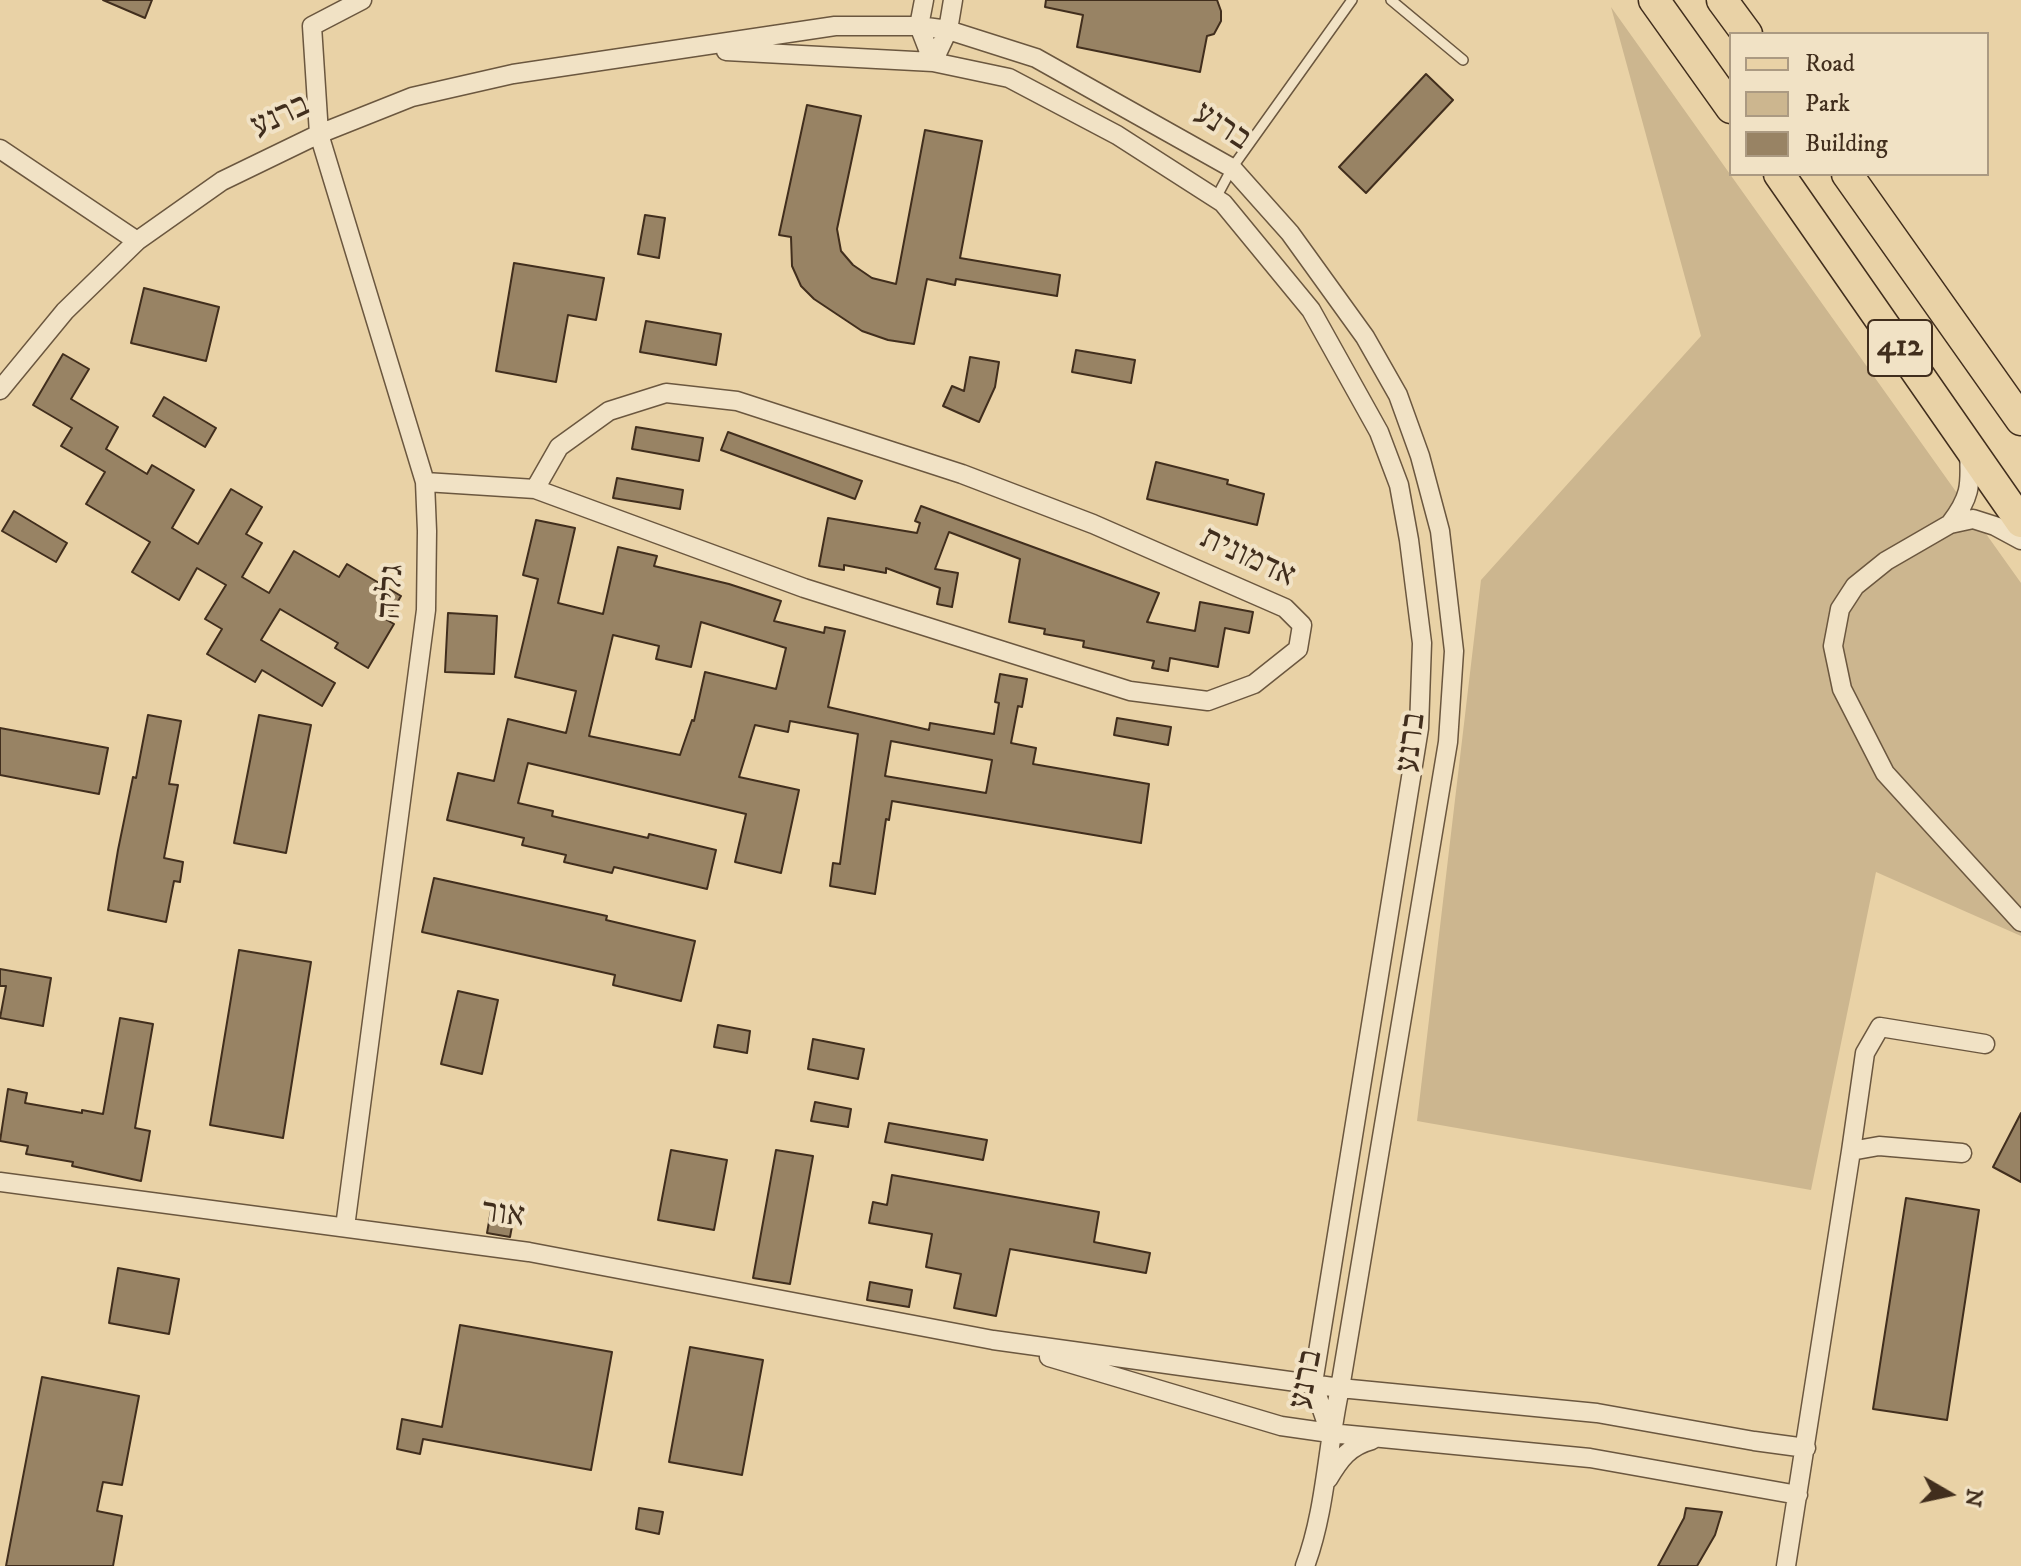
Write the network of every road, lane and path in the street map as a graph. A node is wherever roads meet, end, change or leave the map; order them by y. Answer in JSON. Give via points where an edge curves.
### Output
{"nodes":[{"id":1,"x":362,"y":0,"type":"edge"},
{"id":2,"x":924,"y":0,"type":"edge"},
{"id":3,"x":953,"y":0,"type":"edge"},
{"id":4,"x":1352,"y":0,"type":"edge"},
{"id":5,"x":1391,"y":0,"type":"edge"},
{"id":6,"x":1654,"y":0,"type":"edge"},
{"id":7,"x":1722,"y":0,"type":"edge"},
{"id":8,"x":919,"y":26,"type":"junction"},
{"id":9,"x":948,"y":30,"type":"junction"},
{"id":10,"x":1746,"y":32,"type":"edge"},
{"id":11,"x":667,"y":50,"type":"junction"},
{"id":12,"x":1463,"y":60,"type":"dead end"},
{"id":13,"x":933,"y":62,"type":"junction"},
{"id":14,"x":1729,"y":105,"type":"edge"},
{"id":15,"x":319,"y":134,"type":"junction"},
{"id":16,"x":0,"y":149,"type":"edge"},
{"id":17,"x":1232,"y":168,"type":"junction"},
{"id":18,"x":1780,"y":176,"type":"edge"},
{"id":19,"x":1848,"y":176,"type":"edge"},
{"id":20,"x":1216,"y":198,"type":"junction"},
{"id":21,"x":137,"y":241,"type":"junction"},
{"id":22,"x":0,"y":390,"type":"edge"},
{"id":23,"x":2020,"y":417,"type":"edge"},
{"id":24,"x":1969,"y":447,"type":"junction"},
{"id":25,"x":425,"y":482,"type":"junction"},
{"id":26,"x":535,"y":489,"type":"junction"},
{"id":27,"x":2021,"y":522,"type":"edge"},
{"id":28,"x":1950,"y":524,"type":"junction"},
{"id":29,"x":2021,"y":540,"type":"edge"},
{"id":30,"x":1450,"y":617,"type":"junction"},
{"id":31,"x":1419,"y":623,"type":"junction"},
{"id":32,"x":2021,"y":922,"type":"edge"},
{"id":33,"x":1985,"y":1044,"type":"dead end"},
{"id":34,"x":1851,"y":1151,"type":"junction"},
{"id":35,"x":1962,"y":1153,"type":"dead end"},
{"id":36,"x":0,"y":1182,"type":"edge"},
{"id":37,"x":345,"y":1227,"type":"junction"},
{"id":38,"x":993,"y":1340,"type":"junction"},
{"id":39,"x":1313,"y":1383,"type":"junction"},
{"id":40,"x":1340,"y":1388,"type":"junction"},
{"id":41,"x":1330,"y":1433,"type":"junction"},
{"id":42,"x":1380,"y":1438,"type":"junction"},
{"id":43,"x":1806,"y":1448,"type":"junction"},
{"id":44,"x":1798,"y":1495,"type":"junction"},
{"id":45,"x":1316,"y":1537,"type":"junction"},
{"id":46,"x":1305,"y":1566,"type":"edge"},
{"id":47,"x":1786,"y":1566,"type":"edge"}],
"edges":[{"from":1,"to":15,"type":"street","name":"גליה","via":[[312,26]]},
{"from":2,"to":8,"type":"street"},
{"from":3,"to":9,"type":"street"},
{"from":4,"to":17,"type":"lane"},
{"from":5,"to":12,"type":"lane"},
{"from":6,"to":14,"type":"main road"},
{"from":7,"to":10,"type":"main road"},
{"from":8,"to":9,"type":"street","name":"ברנע"},
{"from":8,"to":11,"type":"street","name":"ברנע","via":[[835,26]]},
{"from":8,"to":13,"type":"street"},
{"from":9,"to":13,"type":"street"},
{"from":9,"to":17,"type":"street","name":"ברנע","via":[[1036,58]]},
{"from":11,"to":13,"type":"street","name":"ברנע"},
{"from":11,"to":15,"type":"street","name":"ברנע","via":[[513,74],[412,97]]},
{"from":13,"to":20,"type":"street","name":"ברנע","via":[[1009,78],[1117,135]]},
{"from":15,"to":21,"type":"street","name":"ברנע","via":[[222,181]]},
{"from":15,"to":25,"type":"street","name":"גליה"},
{"from":16,"to":21,"type":"street"},
{"from":17,"to":20,"type":"lane"},
{"from":17,"to":30,"type":"street","name":"ברנע","via":[[1290,233],[1365,337],[1398,395],[1440,531]]},
{"from":18,"to":24,"type":"main road","number":"412"},
{"from":19,"to":23,"type":"main road","number":"412"},
{"from":20,"to":31,"type":"street","name":"ברנע","via":[[1311,310],[1379,432],[1399,485]]},
{"from":21,"to":22,"type":"street","name":"ברנע","via":[[65,311]]},
{"from":24,"to":27,"type":"main road","number":"412"},
{"from":24,"to":28,"type":"street","via":[[1971,484],[1964,506]]},
{"from":25,"to":26,"type":"street","name":"אדמונית"},
{"from":25,"to":37,"type":"street","name":"גליה","via":[[426,610]]},
{"from":26,"to":26,"type":"street","name":"אדמונית","via":[[804,588],[1130,691],[1208,701],[1254,684],[1298,649],[1302,625],[1285,608],[1093,524],[962,474],[737,401],[666,393],[609,411],[559,447]]},
{"from":28,"to":29,"type":"street","via":[[1973,519]]},
{"from":28,"to":32,"type":"street","via":[[1855,586],[1840,609],[1833,646],[1842,689],[1885,773]]},
{"from":30,"to":31,"type":"street"},
{"from":30,"to":40,"type":"street","name":"ברנע","via":[[1454,651],[1448,742]]},
{"from":31,"to":39,"type":"street","name":"ברנע","via":[[1419,728]]},
{"from":33,"to":34,"type":"street","via":[[1880,1027],[1865,1053]]},
{"from":34,"to":35,"type":"street","via":[[1879,1146]]},
{"from":34,"to":43,"type":"street"},
{"from":36,"to":37,"type":"street","name":"אור"},
{"from":37,"to":38,"type":"street","name":"אור","via":[[529,1252]]},
{"from":38,"to":39,"type":"street"},
{"from":38,"to":41,"type":"street","via":[[1281,1426]]},
{"from":39,"to":40,"type":"street"},
{"from":39,"to":41,"type":"street","name":"ברנע"},
{"from":40,"to":41,"type":"street","name":"ברנע"},
{"from":40,"to":43,"type":"street","via":[[1597,1413]]},
{"from":41,"to":42,"type":"street"},
{"from":41,"to":45,"type":"street"},
{"from":42,"to":44,"type":"street","via":[[1590,1458]]},
{"from":42,"to":45,"type":"street","via":[[1357,1444],[1342,1456],[1328,1480]]},
{"from":43,"to":44,"type":"street"},
{"from":44,"to":47,"type":"street"},
{"from":45,"to":46,"type":"street"}]}
